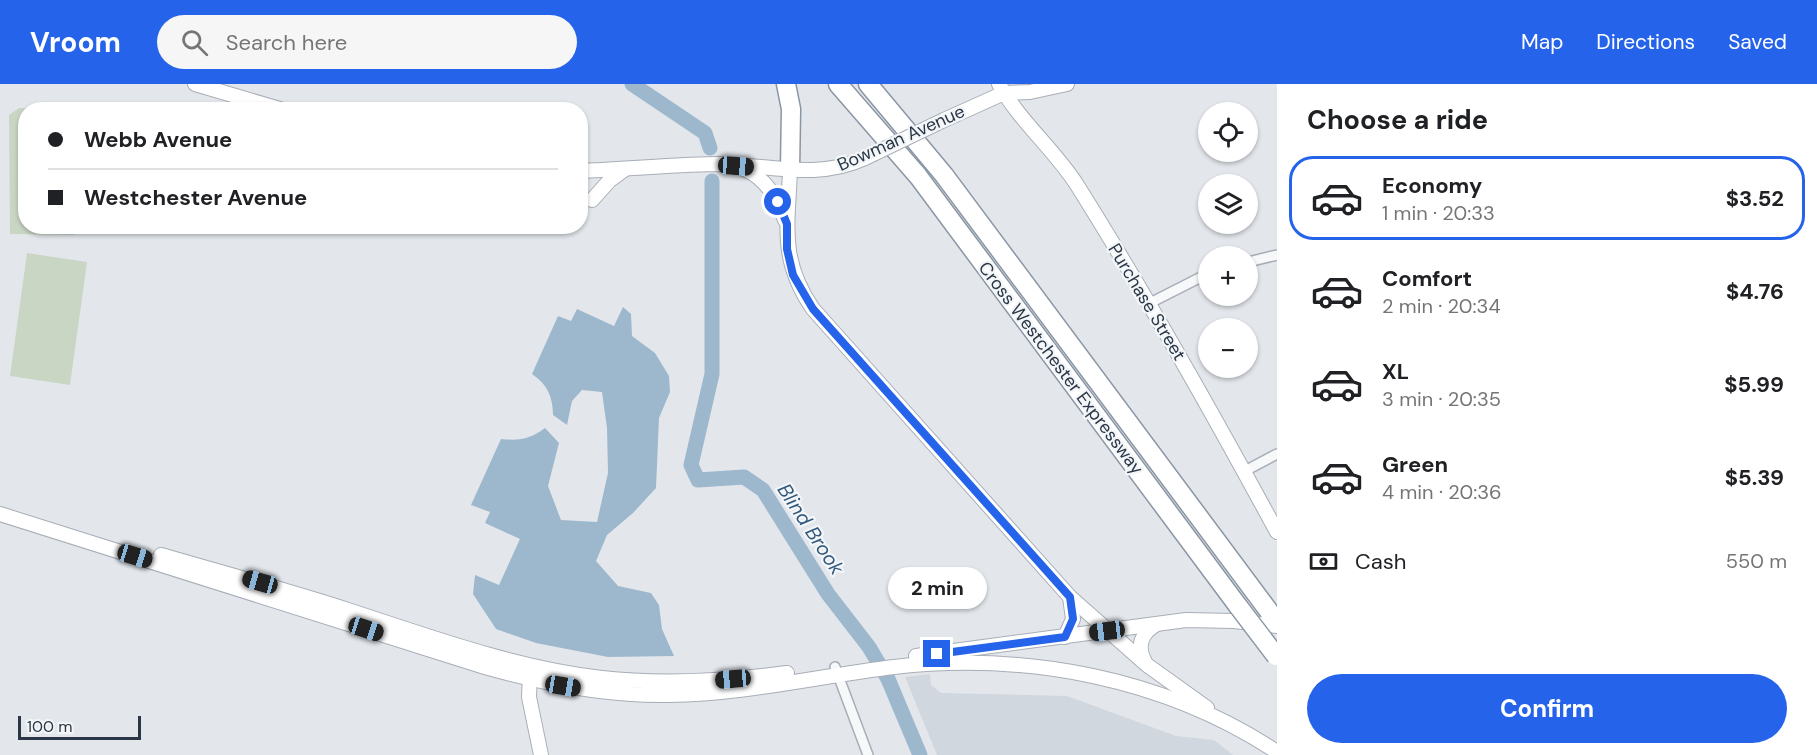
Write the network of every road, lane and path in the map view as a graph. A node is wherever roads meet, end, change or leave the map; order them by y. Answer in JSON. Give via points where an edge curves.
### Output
{"nodes":[{"id":1,"x":195,"y":84,"type":"edge"},
{"id":2,"x":786,"y":84,"type":"edge"},
{"id":3,"x":838,"y":84,"type":"edge"},
{"id":4,"x":868,"y":84,"type":"edge"},
{"id":5,"x":1067,"y":84,"type":"edge"},
{"id":6,"x":1002,"y":88,"type":"edge"},
{"id":7,"x":256,"y":102,"type":"edge"},
{"id":8,"x":736,"y":166,"type":"junction"},
{"id":9,"x":627,"y":169,"type":"junction"},
{"id":10,"x":790,"y":170,"type":"junction"},
{"id":11,"x":588,"y":171,"type":"edge"},
{"id":12,"x":591,"y":200,"type":"dead end"},
{"id":13,"x":787,"y":224,"type":"junction"},
{"id":14,"x":1277,"y":255,"type":"edge"},
{"id":15,"x":1258,"y":260,"type":"edge"},
{"id":16,"x":1198,"y":279,"type":"edge"},
{"id":17,"x":1150,"y":303,"type":"junction"},
{"id":18,"x":1277,"y":454,"type":"edge"},
{"id":19,"x":1243,"y":472,"type":"junction"},
{"id":20,"x":0,"y":506,"type":"edge"},
{"id":21,"x":0,"y":514,"type":"edge"},
{"id":22,"x":1277,"y":532,"type":"edge"},
{"id":23,"x":1070,"y":597,"type":"junction"},
{"id":24,"x":1274,"y":620,"type":"edge"},
{"id":25,"x":1159,"y":623,"type":"junction"},
{"id":26,"x":1107,"y":631,"type":"junction"},
{"id":27,"x":1065,"y":637,"type":"junction"},
{"id":28,"x":1276,"y":657,"type":"edge"},
{"id":29,"x":530,"y":664,"type":"junction"},
{"id":30,"x":896,"y":664,"type":"junction"},
{"id":31,"x":1147,"y":665,"type":"junction"},
{"id":32,"x":836,"y":671,"type":"junction"},
{"id":33,"x":529,"y":679,"type":"junction"},
{"id":34,"x":1236,"y":728,"type":"junction"},
{"id":35,"x":1277,"y":752,"type":"edge"},
{"id":36,"x":542,"y":755,"type":"edge"},
{"id":37,"x":868,"y":755,"type":"edge"}],
"edges":[{"from":1,"to":7,"type":"main road"},
{"from":2,"to":10,"type":"highway","via":[[791,109]]},
{"from":3,"to":28,"type":"highway","name":"Cross Westchester Expressway","bridge":true,"via":[[918,176]]},
{"from":4,"to":24,"type":"highway","name":"Cross Westchester Expressway","via":[[944,175]]},
{"from":5,"to":6,"type":"main road","via":[[1030,92]]},
{"from":6,"to":10,"type":"main road","name":"Bowman Avenue","bridge":true,"via":[[865,158],[830,170]]},
{"from":6,"to":17,"type":"main road","name":"Purchase Street","via":[[1075,182]]},
{"from":8,"to":9,"type":"main road","name":"Bowman Avenue"},
{"from":8,"to":10,"type":"main road","name":"Bowman Avenue"},
{"from":8,"to":13,"type":"main road","via":[[751,172],[772,191]]},
{"from":9,"to":11,"type":"main road","name":"Bowman Avenue"},
{"from":9,"to":12,"type":"main road"},
{"from":10,"to":13,"type":"main road"},
{"from":13,"to":23,"type":"main road","via":[[793,275],[813,309]]},
{"from":14,"to":15,"type":"street"},
{"from":16,"to":17,"type":"street"},
{"from":17,"to":19,"type":"main road","name":"Purchase Street"},
{"from":18,"to":19,"type":"street"},
{"from":19,"to":22,"type":"main road","name":"Purchase Street"},
{"from":20,"to":29,"type":"main road"},
{"from":21,"to":33,"type":"main road"},
{"from":23,"to":26,"type":"main road"},
{"from":23,"to":27,"type":"main road","via":[[1073,619]]},
{"from":24,"to":25,"type":"main road"},
{"from":25,"to":26,"type":"main road"},
{"from":25,"to":31,"type":"main road","via":[[1142,638],[1141,654]]},
{"from":26,"to":27,"type":"main road"},
{"from":26,"to":31,"type":"main road"},
{"from":27,"to":30,"type":"main road"},
{"from":29,"to":32,"type":"main road","via":[[600,677],[686,682]]},
{"from":29,"to":33,"type":"main road"},
{"from":30,"to":32,"type":"main road"},
{"from":30,"to":34,"type":"main road","via":[[986,662],[1073,672],[1167,697]]},
{"from":31,"to":34,"type":"main road"},
{"from":32,"to":33,"type":"main road","via":[[720,692],[668,695],[608,692]]},
{"from":32,"to":37,"type":"street"},
{"from":33,"to":36,"type":"main road","via":[[529,697]]},
{"from":34,"to":35,"type":"main road"}]}
